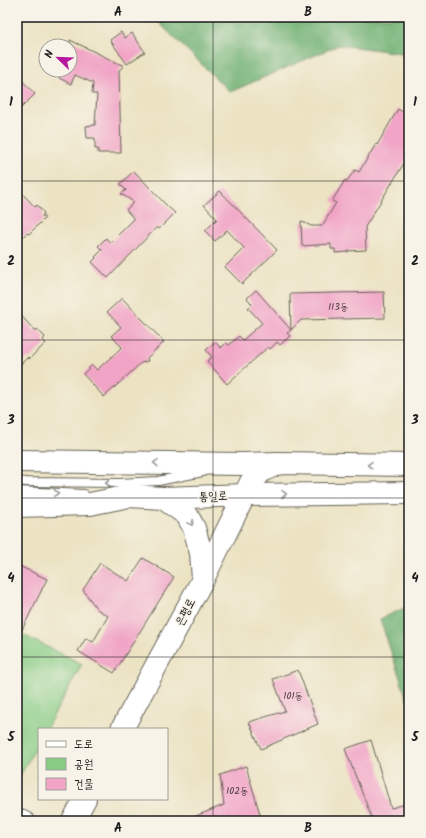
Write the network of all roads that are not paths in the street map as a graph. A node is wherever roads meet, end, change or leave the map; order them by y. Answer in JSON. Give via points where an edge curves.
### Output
{"nodes":[{"id":1,"x":17,"y":461,"type":"edge"},
{"id":2,"x":279,"y":463,"type":"junction"},
{"id":3,"x":243,"y":464,"type":"junction"},
{"id":4,"x":409,"y":466,"type":"edge"},
{"id":5,"x":17,"y":482,"type":"edge"},
{"id":6,"x":17,"y":491,"type":"edge"},
{"id":7,"x":409,"y":493,"type":"edge"},
{"id":8,"x":245,"y":495,"type":"junction"},
{"id":9,"x":130,"y":496,"type":"junction"},
{"id":10,"x":162,"y":498,"type":"junction"},
{"id":11,"x":17,"y":506,"type":"edge"},
{"id":12,"x":203,"y":579,"type":"junction"},
{"id":13,"x":123,"y":728,"type":"edge"},
{"id":14,"x":84,"y":800,"type":"edge"},
{"id":15,"x":17,"y":816,"type":"edge"},
{"id":16,"x":27,"y":821,"type":"edge"},
{"id":17,"x":73,"y":821,"type":"edge"}],
"edges":[{"from":3,"to":1,"type":"main road","one_way":true},
{"from":2,"to":3,"type":"main road"},
{"from":4,"to":2,"type":"main road","one_way":true},
{"from":2,"to":8,"type":"main road","name":"은평로","via":[[262,471],[251,482]]},
{"from":3,"to":5,"type":"lane","one_way":true,"via":[[158,482]]},
{"from":6,"to":9,"type":"lane","one_way":true},
{"from":8,"to":7,"type":"main road","name":"통일로","one_way":true},
{"from":8,"to":10,"type":"main road","name":"통일로"},
{"from":8,"to":12,"type":"main road","name":"은평로"},
{"from":9,"to":10,"type":"main road","name":"통일로"},
{"from":9,"to":11,"type":"main road","name":"통일로","via":[[90,504]]},
{"from":10,"to":12,"type":"main road","one_way":true,"via":[[187,515],[194,528],[201,553]]},
{"from":12,"to":13,"type":"main road","name":"은평로"},
{"from":14,"to":17,"type":"main road"},
{"from":15,"to":16,"type":"street"}]}
